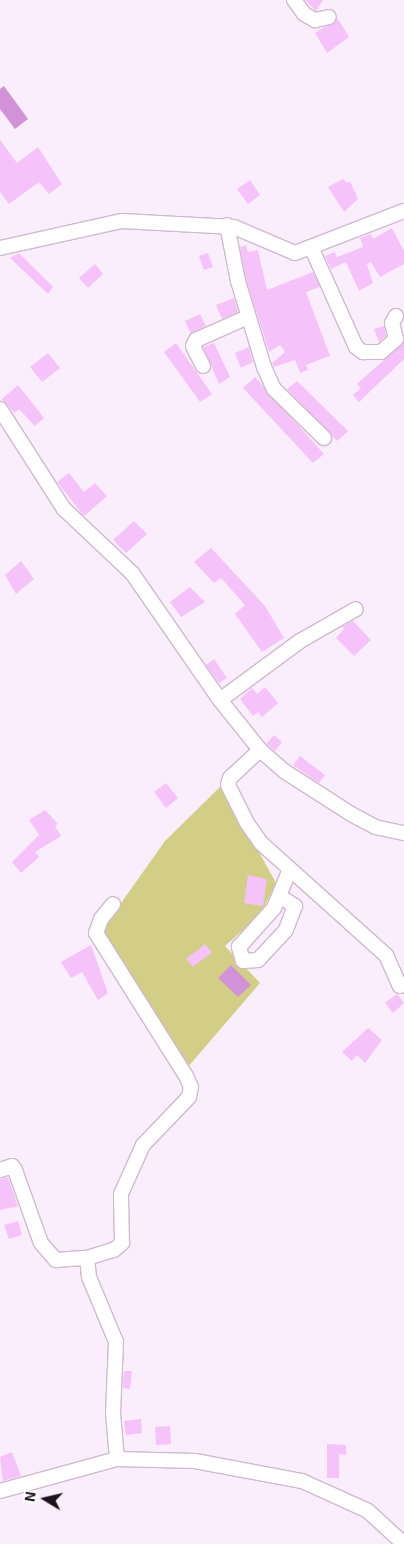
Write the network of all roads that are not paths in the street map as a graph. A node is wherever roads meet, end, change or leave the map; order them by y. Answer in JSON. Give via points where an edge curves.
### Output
{"nodes":[{"id":1,"x":294,"y":0,"type":"edge"},
{"id":2,"x":329,"y":17,"type":"dead end"},
{"id":3,"x":404,"y":211,"type":"edge"},
{"id":4,"x":227,"y":226,"type":"junction"},
{"id":5,"x":0,"y":248,"type":"edge"},
{"id":6,"x":312,"y":249,"type":"junction"},
{"id":7,"x":396,"y":316,"type":"dead end"},
{"id":8,"x":248,"y":318,"type":"junction"},
{"id":9,"x":203,"y":366,"type":"dead end"},
{"id":10,"x":0,"y":409,"type":"edge"},
{"id":11,"x":324,"y":438,"type":"dead end"},
{"id":12,"x":356,"y":609,"type":"dead end"},
{"id":13,"x":220,"y":700,"type":"junction"},
{"id":14,"x":260,"y":750,"type":"junction"},
{"id":15,"x":404,"y":833,"type":"edge"},
{"id":16,"x":290,"y":869,"type":"junction"},
{"id":17,"x":281,"y":897,"type":"junction"},
{"id":18,"x":112,"y":904,"type":"dead end"},
{"id":19,"x":400,"y":986,"type":"dead end"},
{"id":20,"x":0,"y":1170,"type":"edge"},
{"id":21,"x":87,"y":1258,"type":"junction"},
{"id":22,"x":117,"y":1459,"type":"junction"},
{"id":23,"x":0,"y":1491,"type":"edge"},
{"id":24,"x":404,"y":1544,"type":"edge"}],
"edges":[{"from":1,"to":2,"type":"street","via":[[304,14],[315,20]]},
{"from":3,"to":6,"type":"street"},
{"from":4,"to":5,"type":"street","via":[[111,222]]},
{"from":4,"to":6,"type":"street","via":[[246,230],[282,250],[295,253]]},
{"from":4,"to":8,"type":"street"},
{"from":6,"to":7,"type":"street","via":[[356,347],[363,352],[382,352],[396,339],[392,323]]},
{"from":8,"to":9,"type":"street","via":[[196,340],[193,346]]},
{"from":8,"to":11,"type":"street","via":[[274,389]]},
{"from":10,"to":13,"type":"street","via":[[64,509],[132,572]]},
{"from":12,"to":13,"type":"street","via":[[300,641]]},
{"from":13,"to":14,"type":"street"},
{"from":14,"to":15,"type":"street","via":[[284,771],[351,814],[375,827]]},
{"from":14,"to":16,"type":"street","via":[[230,778],[228,785],[261,843]]},
{"from":16,"to":17,"type":"street"},
{"from":16,"to":19,"type":"street","via":[[386,955]]},
{"from":17,"to":17,"type":"street","via":[[239,947],[243,961],[258,960],[286,930],[295,906]]},
{"from":18,"to":21,"type":"street","via":[[96,933],[191,1088],[189,1097],[143,1145],[121,1194],[122,1243],[114,1250]]},
{"from":20,"to":21,"type":"street","via":[[12,1166],[15,1170],[47,1254],[56,1260]]},
{"from":21,"to":22,"type":"street","via":[[89,1277],[116,1342],[113,1413]]},
{"from":22,"to":23,"type":"street"},
{"from":22,"to":24,"type":"street","via":[[196,1461],[302,1482],[368,1511]]}]}
